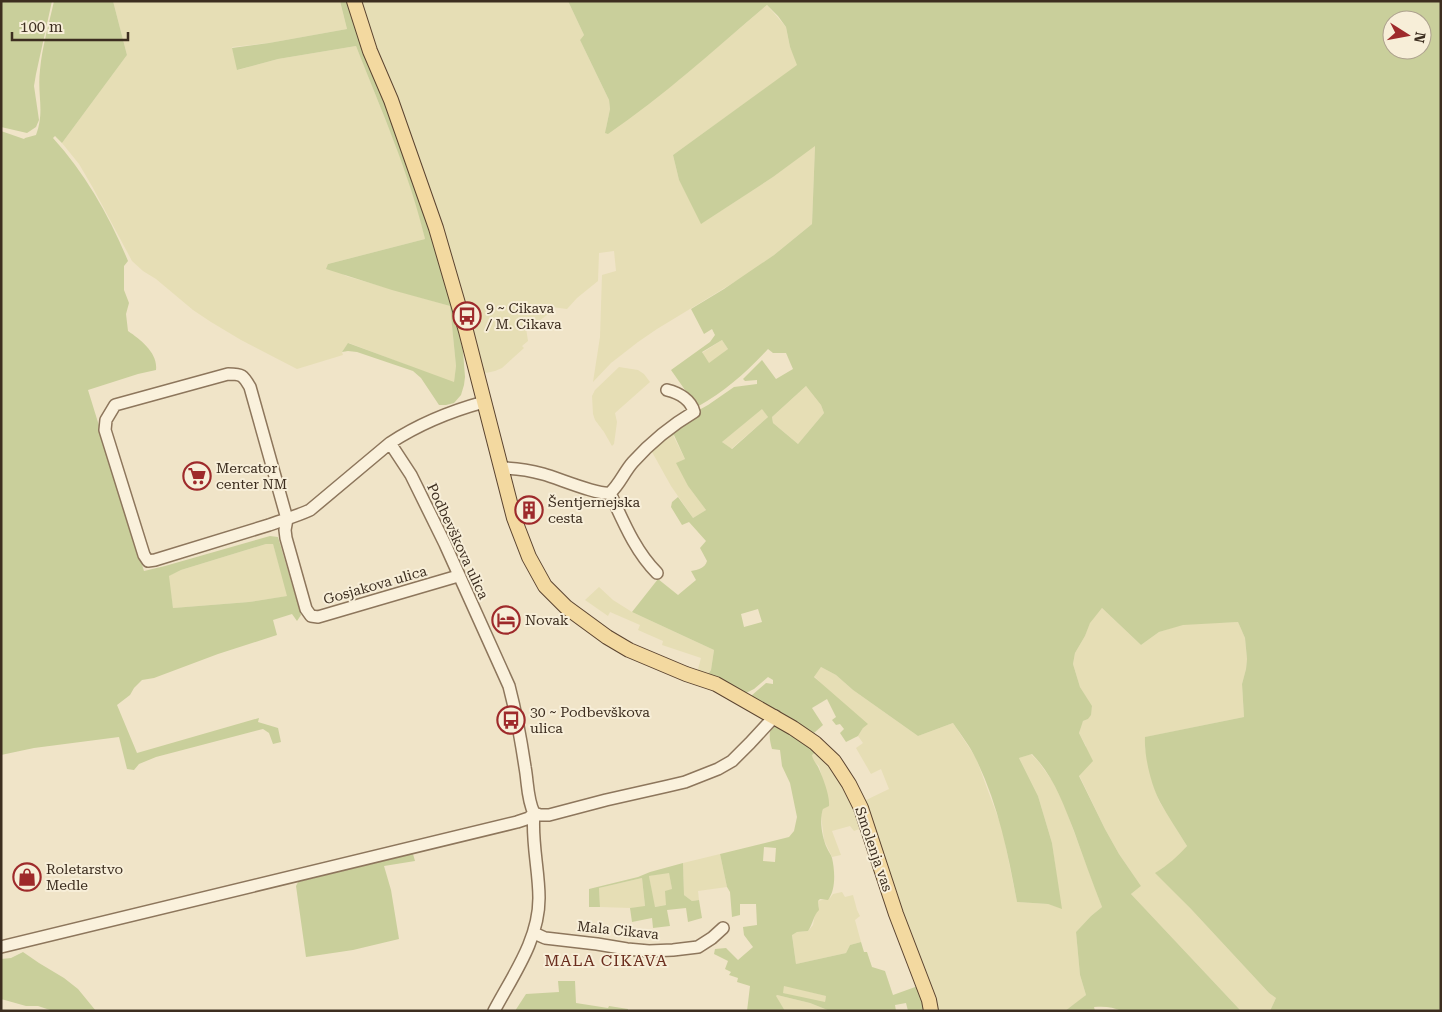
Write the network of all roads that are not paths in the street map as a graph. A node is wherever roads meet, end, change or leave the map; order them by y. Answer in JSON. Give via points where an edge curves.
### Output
{"nodes":[{"id":1,"x":354,"y":1,"type":"edge"},
{"id":2,"x":667,"y":390,"type":"dead end"},
{"id":3,"x":484,"y":402,"type":"junction"},
{"id":4,"x":390,"y":443,"type":"junction"},
{"id":5,"x":500,"y":468,"type":"junction"},
{"id":6,"x":610,"y":493,"type":"junction"},
{"id":7,"x":287,"y":519,"type":"junction"},
{"id":8,"x":657,"y":573,"type":"dead end"},
{"id":9,"x":458,"y":576,"type":"junction"},
{"id":10,"x":774,"y":716,"type":"junction"},
{"id":11,"x":534,"y":813,"type":"junction"},
{"id":12,"x":723,"y":928,"type":"dead end"},
{"id":13,"x":534,"y":933,"type":"junction"},
{"id":14,"x":1,"y":947,"type":"edge"},
{"id":15,"x":494,"y":1011,"type":"edge"},
{"id":16,"x":931,"y":1011,"type":"edge"}],
"edges":[{"from":1,"to":3,"type":"main road","via":[[436,228]]},
{"from":2,"to":6,"type":"street","via":[[683,396],[694,412],[675,423],[634,461]]},
{"from":3,"to":4,"type":"street","via":[[440,416]]},
{"from":3,"to":5,"type":"main road"},
{"from":4,"to":7,"type":"street","via":[[310,510]]},
{"from":4,"to":9,"type":"street","name":"Podbevškova ulica","via":[[411,475]]},
{"from":5,"to":6,"type":"street","via":[[518,468],[600,493]]},
{"from":5,"to":10,"type":"main road","via":[[529,557],[545,586],[566,607],[630,650],[716,684]]},
{"from":6,"to":8,"type":"street","via":[[638,549]]},
{"from":7,"to":7,"type":"street","via":[[250,387],[239,374],[228,374],[115,405],[106,420],[105,430],[148,561]]},
{"from":7,"to":9,"type":"street","name":"Gosjakova ulica","via":[[286,538],[306,609],[311,616],[318,617]]},
{"from":9,"to":11,"type":"street","name":"Podbevškova ulica","via":[[509,686],[520,733],[529,801]]},
{"from":10,"to":11,"type":"street","via":[[732,761],[718,769],[685,782],[549,815]]},
{"from":10,"to":16,"type":"main road","name":"Smolenja vas","via":[[815,743],[834,761],[849,784],[861,808]]},
{"from":11,"to":13,"type":"street","via":[[539,899]]},
{"from":11,"to":14,"type":"street","via":[[517,822]]},
{"from":12,"to":13,"type":"street","name":"Mala Cikava","via":[[698,947],[657,951],[545,938]]},
{"from":13,"to":15,"type":"street","via":[[521,964]]}]}
